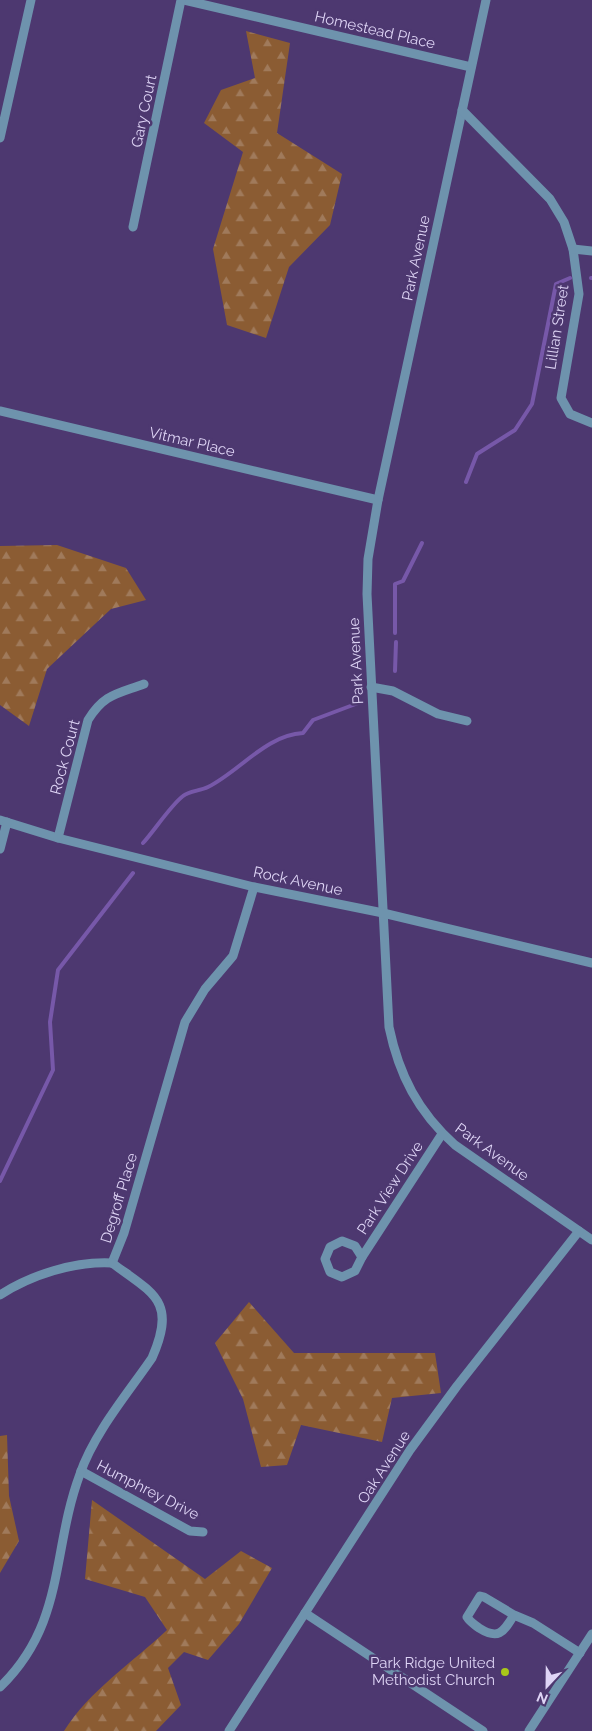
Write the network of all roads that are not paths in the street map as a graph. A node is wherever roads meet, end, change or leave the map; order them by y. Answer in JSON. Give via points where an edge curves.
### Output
{"nodes":[{"id":1,"x":31,"y":0,"type":"edge"},
{"id":2,"x":183,"y":0,"type":"edge"},
{"id":3,"x":486,"y":0,"type":"edge"},
{"id":4,"x":471,"y":67,"type":"junction"},
{"id":5,"x":462,"y":110,"type":"junction"},
{"id":6,"x":0,"y":138,"type":"edge"},
{"id":7,"x":133,"y":227,"type":"dead end"},
{"id":8,"x":573,"y":250,"type":"junction"},
{"id":9,"x":592,"y":250,"type":"edge"},
{"id":10,"x":0,"y":411,"type":"edge"},
{"id":11,"x":592,"y":424,"type":"edge"},
{"id":12,"x":378,"y":500,"type":"junction"},
{"id":13,"x":144,"y":684,"type":"dead end"},
{"id":14,"x":372,"y":687,"type":"junction"},
{"id":15,"x":467,"y":722,"type":"dead end"},
{"id":16,"x":3,"y":821,"type":"edge"},
{"id":17,"x":58,"y":838,"type":"junction"},
{"id":18,"x":0,"y":849,"type":"edge"},
{"id":19,"x":254,"y":886,"type":"junction"},
{"id":20,"x":383,"y":913,"type":"junction"},
{"id":21,"x":592,"y":963,"type":"edge"},
{"id":22,"x":442,"y":1134,"type":"junction"},
{"id":23,"x":579,"y":1231,"type":"junction"},
{"id":24,"x":592,"y":1240,"type":"edge"},
{"id":25,"x":362,"y":1257,"type":"dead end"},
{"id":26,"x":112,"y":1263,"type":"junction"},
{"id":27,"x":0,"y":1295,"type":"edge"},
{"id":28,"x":81,"y":1470,"type":"junction"},
{"id":29,"x":203,"y":1532,"type":"dead end"},
{"id":30,"x":305,"y":1613,"type":"junction"},
{"id":31,"x":514,"y":1615,"type":"junction"},
{"id":32,"x":592,"y":1634,"type":"edge"},
{"id":33,"x":580,"y":1653,"type":"junction"},
{"id":34,"x":0,"y":1687,"type":"edge"},
{"id":35,"x":229,"y":1731,"type":"edge"},
{"id":36,"x":483,"y":1731,"type":"edge"},
{"id":37,"x":529,"y":1731,"type":"edge"}],
"edges":[{"from":1,"to":6,"type":"street"},
{"from":2,"to":4,"type":"street","name":"Homestead Place"},
{"from":2,"to":7,"type":"street","name":"Gary Court"},
{"from":3,"to":4,"type":"street","name":"Park Avenue"},
{"from":4,"to":5,"type":"street","name":"Park Avenue"},
{"from":5,"to":8,"type":"street","name":"Lillian Street","via":[[550,199],[564,222]]},
{"from":5,"to":12,"type":"street","name":"Park Avenue"},
{"from":8,"to":9,"type":"street"},
{"from":8,"to":11,"type":"street","name":"Lillian Street","via":[[579,294],[561,398],[570,414]]},
{"from":10,"to":12,"type":"street","name":"Vitmar Place"},
{"from":12,"to":14,"type":"street","name":"Park Avenue","via":[[368,559]]},
{"from":13,"to":17,"type":"street","name":"Rock Court","via":[[106,697],[88,720]]},
{"from":14,"to":15,"type":"street","via":[[393,691],[438,714]]},
{"from":14,"to":20,"type":"street","name":"Park Avenue"},
{"from":16,"to":17,"type":"street","name":"Rock Avenue"},
{"from":16,"to":18,"type":"street"},
{"from":17,"to":19,"type":"street","name":"Rock Avenue"},
{"from":19,"to":20,"type":"street","name":"Rock Avenue"},
{"from":19,"to":26,"type":"street","name":"Degroff Place","via":[[233,956],[205,989],[185,1022],[124,1233]]},
{"from":20,"to":21,"type":"street","name":"Rock Avenue"},
{"from":20,"to":22,"type":"street","name":"Park Avenue","via":[[389,1027],[394,1052],[412,1095]]},
{"from":22,"to":23,"type":"street","name":"Park Avenue"},
{"from":22,"to":25,"type":"street","name":"Park View Drive"},
{"from":23,"to":24,"type":"street","name":"Park Avenue"},
{"from":23,"to":30,"type":"street","name":"Oak Avenue","via":[[416,1442]]},
{"from":26,"to":27,"type":"street","via":[[91,1262],[73,1266],[16,1285]]},
{"from":26,"to":28,"type":"street","name":"Degroff Place","via":[[154,1294],[163,1314],[162,1326],[152,1358],[95,1443]]},
{"from":28,"to":29,"type":"street","name":"Humphrey Drive","via":[[190,1531]]},
{"from":28,"to":34,"type":"street","name":"Degroff Place","via":[[67,1514],[48,1612],[24,1659]]},
{"from":30,"to":35,"type":"street","name":"Oak Avenue"},
{"from":30,"to":36,"type":"street"},
{"from":31,"to":31,"type":"street","via":[[480,1596],[467,1617],[490,1635],[506,1628]]},
{"from":31,"to":33,"type":"street","via":[[533,1623]]},
{"from":32,"to":33,"type":"street"},
{"from":33,"to":37,"type":"street"}]}
